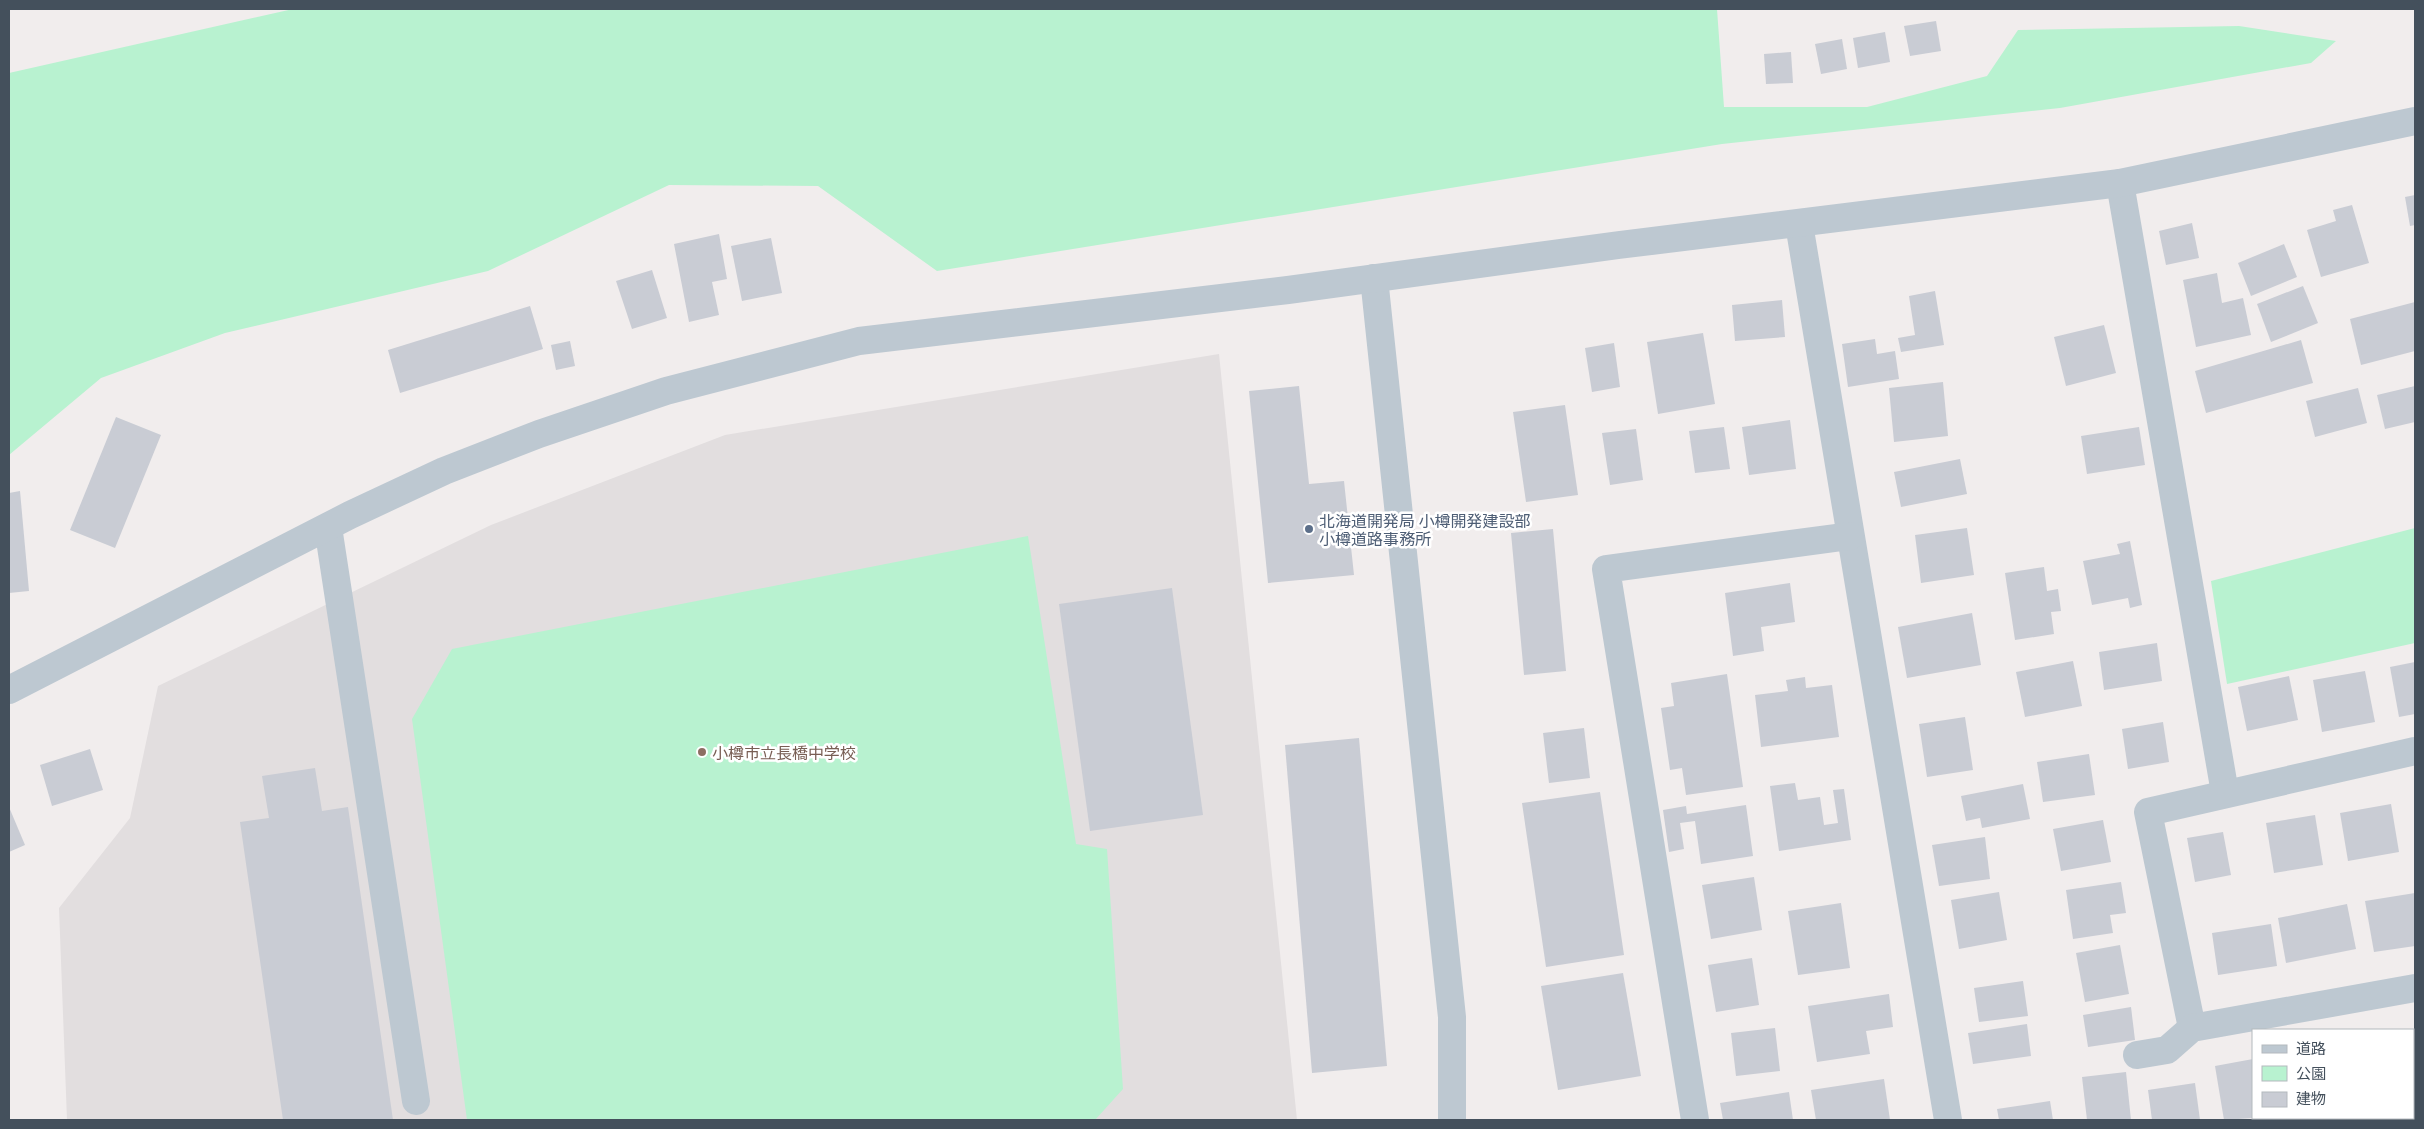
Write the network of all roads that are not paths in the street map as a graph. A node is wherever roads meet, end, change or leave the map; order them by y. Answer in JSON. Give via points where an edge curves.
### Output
{"nodes":[{"id":1,"x":2415,"y":121,"type":"edge"},
{"id":2,"x":2120,"y":182,"type":"junction"},
{"id":3,"x":1799,"y":224,"type":"junction"},
{"id":4,"x":1374,"y":278,"type":"junction"},
{"id":5,"x":328,"y":527,"type":"junction"},
{"id":6,"x":1850,"y":536,"type":"junction"},
{"id":7,"x":9,"y":690,"type":"edge"},
{"id":8,"x":2415,"y":751,"type":"edge"},
{"id":9,"x":2225,"y":793,"type":"junction"},
{"id":10,"x":2415,"y":988,"type":"edge"},
{"id":11,"x":2192,"y":1028,"type":"junction"},
{"id":12,"x":2137,"y":1055,"type":"dead end"},
{"id":13,"x":416,"y":1101,"type":"dead end"},
{"id":14,"x":1452,"y":1120,"type":"edge"},
{"id":15,"x":1695,"y":1120,"type":"edge"},
{"id":16,"x":1948,"y":1120,"type":"edge"}],
"edges":[{"from":1,"to":2,"type":"street"},
{"from":2,"to":3,"type":"street"},
{"from":2,"to":9,"type":"street"},
{"from":3,"to":4,"type":"street"},
{"from":3,"to":6,"type":"street"},
{"from":4,"to":5,"type":"street","via":[[859,340],[666,391],[539,434],[444,471]]},
{"from":4,"to":14,"type":"street","via":[[1452,1017]]},
{"from":5,"to":7,"type":"street"},
{"from":5,"to":13,"type":"street"},
{"from":6,"to":15,"type":"street","via":[[1606,569]]},
{"from":6,"to":16,"type":"street"},
{"from":8,"to":9,"type":"street"},
{"from":9,"to":11,"type":"street","via":[[2148,812]]},
{"from":10,"to":11,"type":"street"},
{"from":11,"to":12,"type":"street","via":[[2167,1050]]}]}
